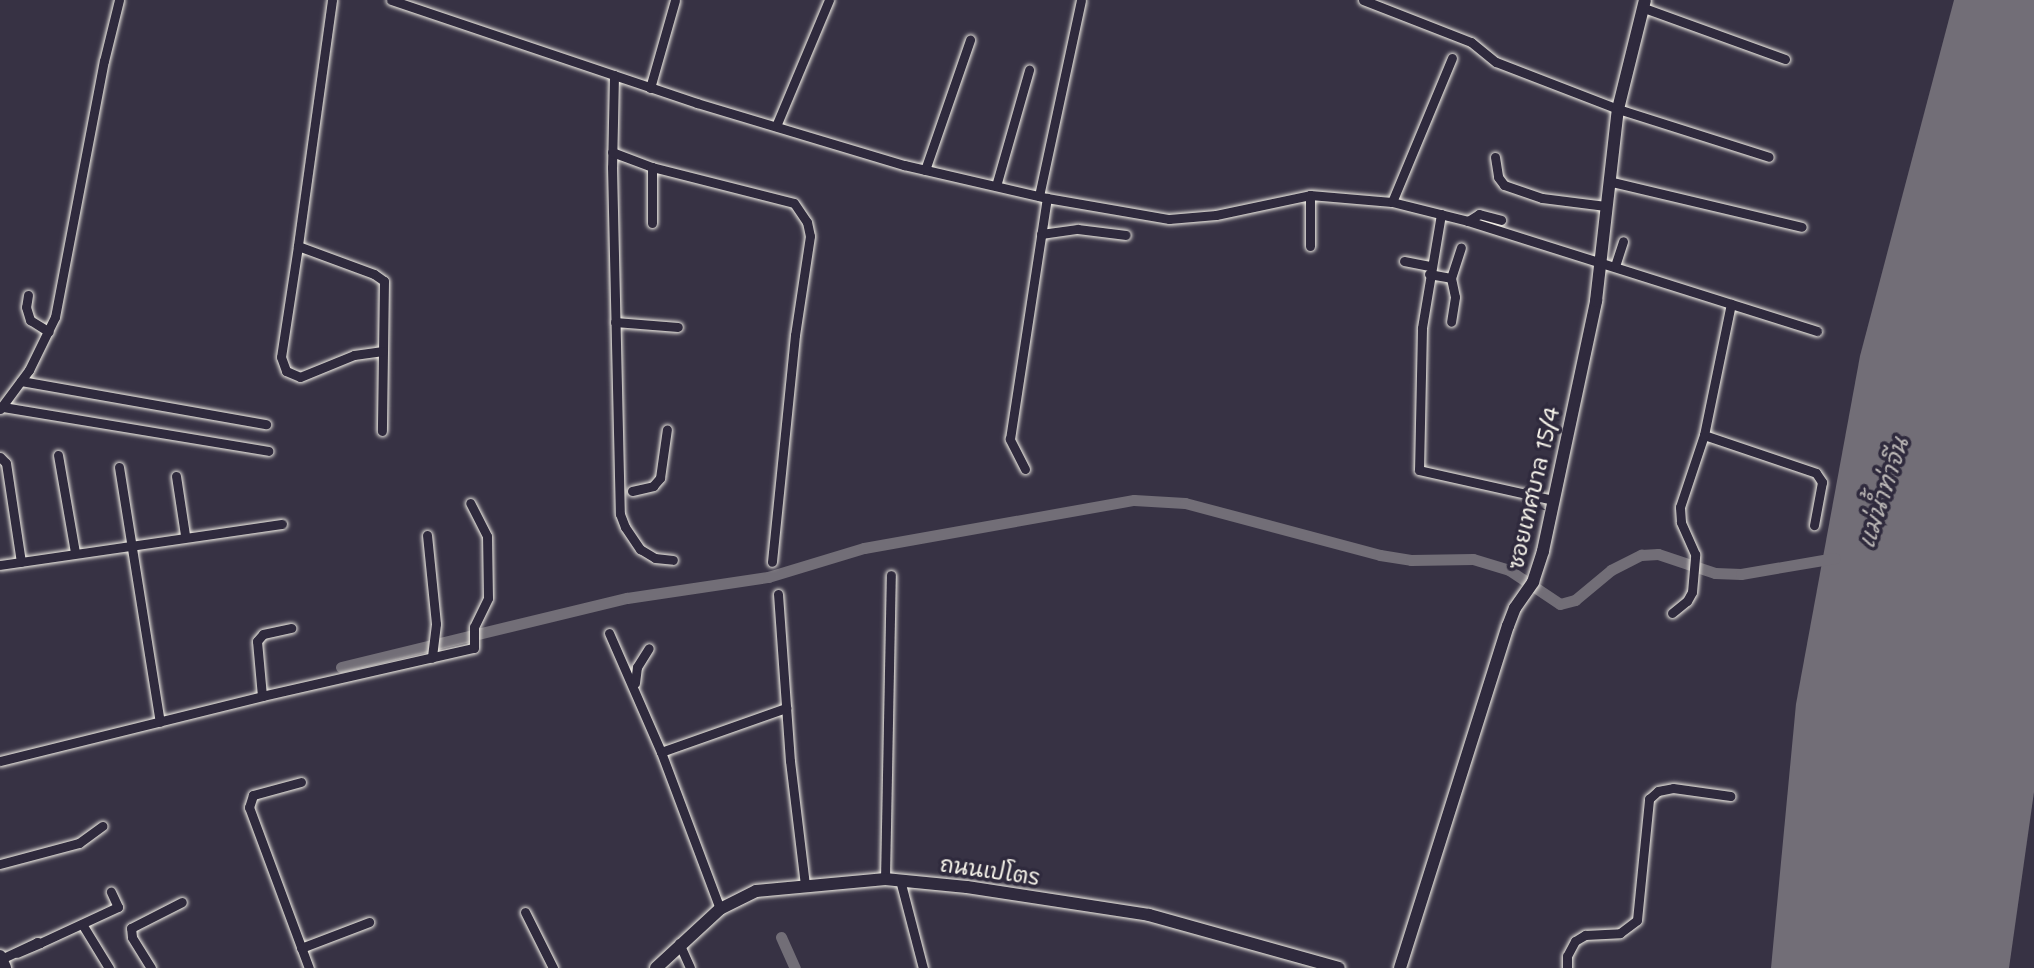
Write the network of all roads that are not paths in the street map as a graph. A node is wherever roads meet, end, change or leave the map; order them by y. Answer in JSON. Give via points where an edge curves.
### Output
{"nodes":[{"id":1,"x":119,"y":0,"type":"edge"},
{"id":2,"x":332,"y":0,"type":"edge"},
{"id":3,"x":391,"y":0,"type":"edge"},
{"id":4,"x":427,"y":0,"type":"edge"},
{"id":5,"x":675,"y":0,"type":"edge"},
{"id":6,"x":829,"y":0,"type":"edge"},
{"id":7,"x":1081,"y":0,"type":"edge"},
{"id":8,"x":1363,"y":0,"type":"edge"},
{"id":9,"x":1644,"y":4,"type":"edge"},
{"id":10,"x":424,"y":11,"type":"junction"},
{"id":11,"x":970,"y":40,"type":"dead end"},
{"id":12,"x":1452,"y":58,"type":"dead end"},
{"id":13,"x":1785,"y":59,"type":"dead end"},
{"id":14,"x":1029,"y":70,"type":"dead end"},
{"id":15,"x":614,"y":75,"type":"junction"},
{"id":16,"x":650,"y":88,"type":"junction"},
{"id":17,"x":1618,"y":109,"type":"junction"},
{"id":18,"x":776,"y":126,"type":"junction"},
{"id":19,"x":612,"y":152,"type":"junction"},
{"id":20,"x":1495,"y":157,"type":"dead end"},
{"id":21,"x":1769,"y":157,"type":"dead end"},
{"id":22,"x":652,"y":167,"type":"junction"},
{"id":23,"x":925,"y":170,"type":"junction"},
{"id":24,"x":1608,"y":181,"type":"junction"},
{"id":25,"x":996,"y":186,"type":"junction"},
{"id":26,"x":1310,"y":195,"type":"junction"},
{"id":27,"x":1043,"y":197,"type":"junction"},
{"id":28,"x":1392,"y":202,"type":"junction"},
{"id":29,"x":1605,"y":206,"type":"junction"},
{"id":30,"x":1441,"y":214,"type":"junction"},
{"id":31,"x":1501,"y":220,"type":"dead end"},
{"id":32,"x":1468,"y":221,"type":"junction"},
{"id":33,"x":652,"y":223,"type":"dead end"},
{"id":34,"x":1802,"y":227,"type":"dead end"},
{"id":35,"x":1041,"y":234,"type":"junction"},
{"id":36,"x":1126,"y":235,"type":"dead end"},
{"id":37,"x":1623,"y":241,"type":"dead end"},
{"id":38,"x":298,"y":246,"type":"junction"},
{"id":39,"x":1310,"y":246,"type":"dead end"},
{"id":40,"x":1461,"y":248,"type":"dead end"},
{"id":41,"x":1404,"y":261,"type":"dead end"},
{"id":42,"x":1609,"y":264,"type":"junction"},
{"id":43,"x":1430,"y":270,"type":"junction"},
{"id":44,"x":1451,"y":278,"type":"junction"},
{"id":45,"x":28,"y":295,"type":"dead end"},
{"id":46,"x":1731,"y":304,"type":"junction"},
{"id":47,"x":615,"y":322,"type":"junction"},
{"id":48,"x":1451,"y":322,"type":"dead end"},
{"id":49,"x":678,"y":327,"type":"dead end"},
{"id":50,"x":1817,"y":331,"type":"dead end"},
{"id":51,"x":49,"y":332,"type":"junction"},
{"id":52,"x":383,"y":351,"type":"junction"},
{"id":53,"x":21,"y":381,"type":"junction"},
{"id":54,"x":2,"y":408,"type":"edge"},
{"id":55,"x":266,"y":424,"type":"dead end"},
{"id":56,"x":667,"y":429,"type":"dead end"},
{"id":57,"x":382,"y":431,"type":"dead end"},
{"id":58,"x":1704,"y":435,"type":"junction"},
{"id":59,"x":268,"y":451,"type":"dead end"},
{"id":60,"x":58,"y":455,"type":"dead end"},
{"id":61,"x":0,"y":457,"type":"edge"},
{"id":62,"x":119,"y":467,"type":"dead end"},
{"id":63,"x":1025,"y":469,"type":"dead end"},
{"id":64,"x":176,"y":476,"type":"dead end"},
{"id":65,"x":625,"y":490,"type":"junction"},
{"id":66,"x":1553,"y":500,"type":"junction"},
{"id":67,"x":470,"y":503,"type":"dead end"},
{"id":68,"x":14,"y":507,"type":"junction"},
{"id":69,"x":0,"y":510,"type":"edge"},
{"id":70,"x":282,"y":524,"type":"dead end"},
{"id":71,"x":1814,"y":525,"type":"dead end"},
{"id":72,"x":185,"y":535,"type":"junction"},
{"id":73,"x":427,"y":535,"type":"dead end"},
{"id":74,"x":130,"y":545,"type":"junction"},
{"id":75,"x":75,"y":552,"type":"junction"},
{"id":76,"x":673,"y":560,"type":"dead end"},
{"id":77,"x":21,"y":562,"type":"junction"},
{"id":78,"x":772,"y":562,"type":"dead end"},
{"id":79,"x":0,"y":565,"type":"edge"},
{"id":80,"x":891,"y":575,"type":"dead end"},
{"id":81,"x":778,"y":594,"type":"dead end"},
{"id":82,"x":1672,"y":613,"type":"dead end"},
{"id":83,"x":291,"y":628,"type":"dead end"},
{"id":84,"x":609,"y":633,"type":"dead end"},
{"id":85,"x":649,"y":648,"type":"dead end"},
{"id":86,"x":432,"y":655,"type":"junction"},
{"id":87,"x":635,"y":687,"type":"junction"},
{"id":88,"x":262,"y":696,"type":"junction"},
{"id":89,"x":786,"y":708,"type":"junction"},
{"id":90,"x":160,"y":722,"type":"junction"},
{"id":91,"x":661,"y":752,"type":"junction"},
{"id":92,"x":0,"y":761,"type":"edge"},
{"id":93,"x":301,"y":782,"type":"dead end"},
{"id":94,"x":1730,"y":796,"type":"dead end"},
{"id":95,"x":102,"y":826,"type":"dead end"},
{"id":96,"x":0,"y":864,"type":"edge"},
{"id":97,"x":885,"y":879,"type":"junction"},
{"id":98,"x":900,"y":880,"type":"junction"},
{"id":99,"x":805,"y":885,"type":"junction"},
{"id":100,"x":111,"y":892,"type":"dead end"},
{"id":101,"x":182,"y":902,"type":"dead end"},
{"id":102,"x":720,"y":909,"type":"junction"},
{"id":103,"x":525,"y":912,"type":"dead end"},
{"id":104,"x":369,"y":922,"type":"dead end"},
{"id":105,"x":82,"y":924,"type":"junction"},
{"id":106,"x":679,"y":943,"type":"junction"},
{"id":107,"x":301,"y":948,"type":"junction"},
{"id":108,"x":2,"y":961,"type":"edge"},
{"id":109,"x":109,"y":968,"type":"edge"},
{"id":110,"x":151,"y":968,"type":"edge"},
{"id":111,"x":309,"y":968,"type":"edge"},
{"id":112,"x":553,"y":968,"type":"edge"},
{"id":113,"x":656,"y":968,"type":"edge"},
{"id":114,"x":690,"y":968,"type":"edge"},
{"id":115,"x":923,"y":968,"type":"edge"},
{"id":116,"x":1339,"y":968,"type":"edge"},
{"id":117,"x":1400,"y":968,"type":"edge"},
{"id":118,"x":1567,"y":968,"type":"edge"}],
"edges":[{"from":1,"to":51,"type":"street"},
{"from":2,"to":38,"type":"street"},
{"from":3,"to":10,"type":"street"},
{"from":4,"to":10,"type":"street"},
{"from":5,"to":16,"type":"street"},
{"from":6,"to":18,"type":"street"},
{"from":7,"to":27,"type":"street"},
{"from":8,"to":17,"type":"street","via":[[1471,42],[1496,62]]},
{"from":9,"to":13,"type":"street"},
{"from":9,"to":17,"type":"street","name":"ซอยเทศบาล 15/4"},
{"from":10,"to":15,"type":"street"},
{"from":11,"to":23,"type":"street"},
{"from":12,"to":28,"type":"street"},
{"from":14,"to":25,"type":"street"},
{"from":15,"to":16,"type":"street"},
{"from":15,"to":19,"type":"street"},
{"from":16,"to":18,"type":"street"},
{"from":17,"to":21,"type":"street"},
{"from":17,"to":24,"type":"street","name":"ซอยเทศบาล 15/4"},
{"from":18,"to":23,"type":"street"},
{"from":19,"to":22,"type":"street"},
{"from":19,"to":47,"type":"street"},
{"from":20,"to":29,"type":"street","via":[[1504,185],[1542,198]]},
{"from":22,"to":33,"type":"street"},
{"from":22,"to":78,"type":"street","via":[[794,203],[807,222],[810,236]]},
{"from":23,"to":25,"type":"street"},
{"from":24,"to":29,"type":"street","name":"ซอยเทศบาล 15/4"},
{"from":24,"to":34,"type":"street"},
{"from":25,"to":27,"type":"street"},
{"from":26,"to":27,"type":"street","via":[[1180,219]]},
{"from":26,"to":28,"type":"street"},
{"from":26,"to":39,"type":"street"},
{"from":27,"to":35,"type":"street"},
{"from":28,"to":30,"type":"street"},
{"from":29,"to":42,"type":"street","name":"ซอยเทศบาล 15/4"},
{"from":30,"to":32,"type":"street"},
{"from":30,"to":43,"type":"street"},
{"from":31,"to":32,"type":"street","via":[[1479,214]]},
{"from":32,"to":42,"type":"street"},
{"from":35,"to":36,"type":"street","via":[[1078,229]]},
{"from":35,"to":63,"type":"street","via":[[1010,439]]},
{"from":37,"to":42,"type":"street"},
{"from":38,"to":52,"type":"street","via":[[384,281]]},
{"from":38,"to":52,"type":"street","via":[[281,357],[286,371],[300,377],[354,355]]},
{"from":40,"to":44,"type":"street"},
{"from":41,"to":43,"type":"street"},
{"from":42,"to":46,"type":"street"},
{"from":42,"to":66,"type":"street","name":"ซอยเทศบาล 15/4"},
{"from":43,"to":44,"type":"street"},
{"from":43,"to":66,"type":"street","via":[[1422,328],[1419,470]]},
{"from":44,"to":48,"type":"street"},
{"from":45,"to":51,"type":"street","via":[[30,320]]},
{"from":46,"to":50,"type":"street"},
{"from":46,"to":58,"type":"street"},
{"from":47,"to":49,"type":"street"},
{"from":47,"to":65,"type":"street"},
{"from":51,"to":53,"type":"street"},
{"from":52,"to":57,"type":"street"},
{"from":53,"to":54,"type":"street"},
{"from":53,"to":55,"type":"street"},
{"from":54,"to":59,"type":"street"},
{"from":56,"to":65,"type":"street","via":[[660,478],[653,486]]},
{"from":58,"to":71,"type":"street","via":[[1816,473],[1822,482]]},
{"from":58,"to":82,"type":"street","via":[[1680,514],[1695,554],[1692,592]]},
{"from":60,"to":75,"type":"street"},
{"from":61,"to":68,"type":"street","via":[[6,463]]},
{"from":62,"to":74,"type":"street"},
{"from":64,"to":72,"type":"street"},
{"from":65,"to":76,"type":"street","via":[[625,527],[640,549]]},
{"from":66,"to":117,"type":"street","name":"ซอยเทศบาล 15/4","via":[[1533,582],[1508,626]]},
{"from":67,"to":86,"type":"street","via":[[487,536],[488,598],[474,627],[474,648]]},
{"from":68,"to":69,"type":"street"},
{"from":68,"to":77,"type":"street"},
{"from":70,"to":72,"type":"street"},
{"from":72,"to":74,"type":"street"},
{"from":73,"to":86,"type":"street","via":[[436,637]]},
{"from":74,"to":75,"type":"street"},
{"from":74,"to":90,"type":"street"},
{"from":75,"to":77,"type":"street"},
{"from":77,"to":79,"type":"street"},
{"from":80,"to":97,"type":"street"},
{"from":81,"to":89,"type":"street"},
{"from":83,"to":88,"type":"street","via":[[263,634],[257,641]]},
{"from":84,"to":87,"type":"street"},
{"from":85,"to":87,"type":"street","via":[[637,667]]},
{"from":86,"to":88,"type":"street"},
{"from":87,"to":91,"type":"street"},
{"from":88,"to":90,"type":"street"},
{"from":89,"to":91,"type":"street"},
{"from":89,"to":99,"type":"street"},
{"from":90,"to":92,"type":"street"},
{"from":91,"to":102,"type":"street"},
{"from":93,"to":107,"type":"street","via":[[253,795],[249,807]]},
{"from":94,"to":118,"type":"street","via":[[1673,788],[1649,799],[1637,920],[1620,933],[1599,932],[1575,941]]},
{"from":95,"to":96,"type":"street","via":[[79,843]]},
{"from":97,"to":98,"type":"street","name":"ถนนเปโตร"},
{"from":97,"to":99,"type":"street","name":"ถนนเปโตร"},
{"from":98,"to":115,"type":"street"},
{"from":98,"to":116,"type":"street","name":"ถนนเปโตร","via":[[1149,915]]},
{"from":99,"to":102,"type":"street","name":"ถนนเปโตร","via":[[756,891]]},
{"from":100,"to":105,"type":"street","via":[[118,907]]},
{"from":101,"to":110,"type":"street","via":[[131,928]]},
{"from":102,"to":106,"type":"street","name":"ถนนเปโตร"},
{"from":103,"to":112,"type":"street"},
{"from":104,"to":107,"type":"street"},
{"from":105,"to":108,"type":"street"},
{"from":105,"to":109,"type":"street"},
{"from":106,"to":113,"type":"street","name":"ถนนเปโตร"},
{"from":106,"to":114,"type":"street"},
{"from":107,"to":111,"type":"street"}]}
